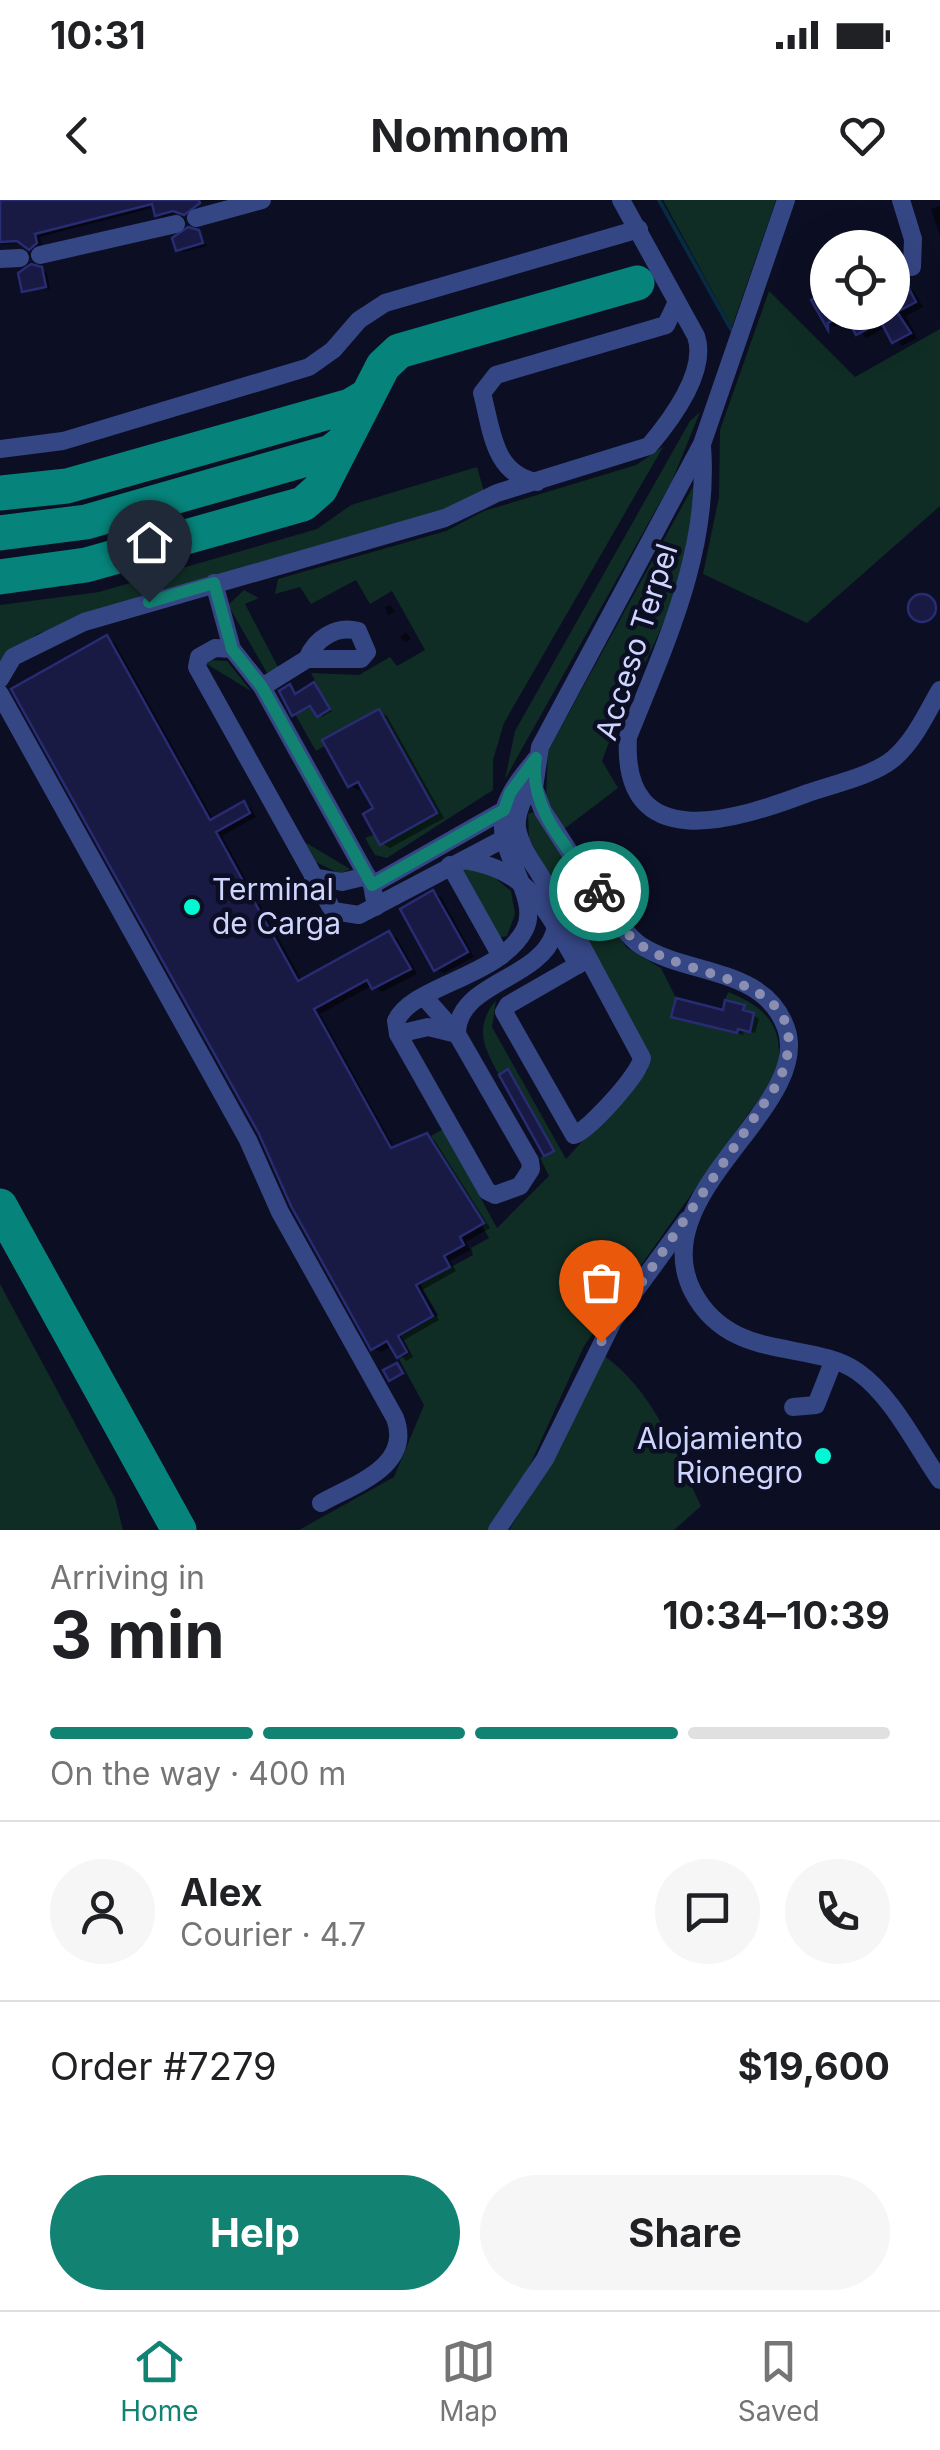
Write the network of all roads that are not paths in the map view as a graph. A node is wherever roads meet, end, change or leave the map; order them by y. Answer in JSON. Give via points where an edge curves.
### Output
{"nodes":[{"id":1,"x":262,"y":200,"type":"edge"},
{"id":2,"x":621,"y":200,"type":"edge"},
{"id":3,"x":786,"y":200,"type":"edge"},
{"id":4,"x":901,"y":200,"type":"edge"},
{"id":5,"x":196,"y":218,"type":"dead end"},
{"id":6,"x":176,"y":224,"type":"dead end"},
{"id":7,"x":639,"y":230,"type":"junction"},
{"id":8,"x":40,"y":255,"type":"dead end"},
{"id":9,"x":0,"y":258,"type":"edge"},
{"id":10,"x":20,"y":258,"type":"dead end"},
{"id":11,"x":912,"y":267,"type":"dead end"},
{"id":12,"x":677,"y":302,"type":"junction"},
{"id":13,"x":666,"y":325,"type":"junction"},
{"id":14,"x":692,"y":330,"type":"junction"},
{"id":15,"x":702,"y":444,"type":"junction"},
{"id":16,"x":0,"y":449,"type":"edge"},
{"id":17,"x":537,"y":482,"type":"junction"},
{"id":18,"x":214,"y":583,"type":"junction"},
{"id":19,"x":232,"y":649,"type":"junction"},
{"id":20,"x":307,"y":659,"type":"dead end"},
{"id":21,"x":0,"y":679,"type":"edge"},
{"id":22,"x":262,"y":687,"type":"junction"},
{"id":23,"x":940,"y":690,"type":"edge"},
{"id":24,"x":0,"y":694,"type":"edge"},
{"id":25,"x":535,"y":767,"type":"junction"},
{"id":26,"x":504,"y":810,"type":"junction"},
{"id":27,"x":510,"y":835,"type":"junction"},
{"id":28,"x":456,"y":863,"type":"junction"},
{"id":29,"x":313,"y":877,"type":"junction"},
{"id":30,"x":517,"y":877,"type":"junction"},
{"id":31,"x":369,"y":881,"type":"junction"},
{"id":32,"x":376,"y":907,"type":"junction"},
{"id":33,"x":556,"y":907,"type":"junction"},
{"id":34,"x":556,"y":928,"type":"junction"},
{"id":35,"x":501,"y":956,"type":"junction"},
{"id":36,"x":583,"y":962,"type":"junction"},
{"id":37,"x":424,"y":998,"type":"junction"},
{"id":38,"x":398,"y":1034,"type":"junction"},
{"id":39,"x":457,"y":1034,"type":"junction"},
{"id":40,"x":687,"y":1220,"type":"junction"},
{"id":41,"x":832,"y":1362,"type":"junction"},
{"id":42,"x":794,"y":1407,"type":"dead end"},
{"id":43,"x":940,"y":1480,"type":"edge"},
{"id":44,"x":322,"y":1503,"type":"dead end"},
{"id":45,"x":497,"y":1530,"type":"edge"}],
"edges":[{"from":1,"to":5,"type":"street"},
{"from":2,"to":7,"type":"street"},
{"from":3,"to":15,"type":"street"},
{"from":4,"to":11,"type":"street","via":[[914,239]]},
{"from":6,"to":8,"type":"street"},
{"from":7,"to":12,"type":"street"},
{"from":7,"to":16,"type":"street","via":[[385,303],[322,360],[280,378],[63,442]]},
{"from":9,"to":10,"type":"street"},
{"from":12,"to":13,"type":"street"},
{"from":12,"to":14,"type":"street"},
{"from":13,"to":14,"type":"street"},
{"from":13,"to":17,"type":"street","via":[[486,383],[482,393],[501,460],[517,476]]},
{"from":14,"to":17,"type":"street","via":[[699,363],[649,446]]},
{"from":15,"to":23,"type":"street","name":"Acceso Terpel","via":[[701,533],[628,737],[626,770],[636,795],[657,814],[680,822],[777,805],[890,762],[910,742]]},
{"from":15,"to":25,"type":"street"},
{"from":17,"to":18,"type":"street","via":[[444,518]]},
{"from":18,"to":19,"type":"street"},
{"from":18,"to":21,"type":"street","via":[[56,633],[13,658]]},
{"from":19,"to":22,"type":"street"},
{"from":19,"to":29,"type":"street","via":[[208,650],[197,667]]},
{"from":20,"to":22,"type":"street"},
{"from":22,"to":31,"type":"street"},
{"from":24,"to":44,"type":"street","via":[[396,1418],[400,1438],[389,1462]]},
{"from":25,"to":26,"type":"street","via":[[510,793]]},
{"from":25,"to":27,"type":"street"},
{"from":25,"to":40,"type":"street","via":[[543,811],[632,940],[758,990],[784,1024],[788,1055],[778,1083]]},
{"from":26,"to":27,"type":"street"},
{"from":26,"to":31,"type":"street"},
{"from":27,"to":28,"type":"street"},
{"from":27,"to":30,"type":"street"},
{"from":27,"to":33,"type":"street"},
{"from":28,"to":30,"type":"street","via":[[489,864]]},
{"from":28,"to":32,"type":"street"},
{"from":28,"to":35,"type":"street"},
{"from":29,"to":31,"type":"street"},
{"from":29,"to":32,"type":"street","via":[[333,911],[353,916]]},
{"from":30,"to":34,"type":"street"},
{"from":30,"to":35,"type":"street","via":[[528,917]]},
{"from":31,"to":32,"type":"street"},
{"from":33,"to":34,"type":"street"},
{"from":33,"to":36,"type":"street"},
{"from":34,"to":36,"type":"street"},
{"from":34,"to":39,"type":"street","via":[[540,958],[463,1008]]},
{"from":35,"to":37,"type":"street"},
{"from":36,"to":36,"type":"street","via":[[504,1007],[570,1134],[584,1131],[642,1063]]},
{"from":37,"to":38,"type":"street","via":[[398,1015]]},
{"from":37,"to":39,"type":"street"},
{"from":38,"to":39,"type":"street","via":[[428,1027]]},
{"from":38,"to":39,"type":"street","via":[[487,1192],[503,1195],[527,1178],[530,1161]]},
{"from":40,"to":41,"type":"street","via":[[686,1271],[714,1318],[755,1343]]},
{"from":40,"to":45,"type":"street","via":[[613,1321],[545,1459]]},
{"from":41,"to":42,"type":"street","via":[[819,1401]]},
{"from":41,"to":43,"type":"street","via":[[870,1382]]}]}
